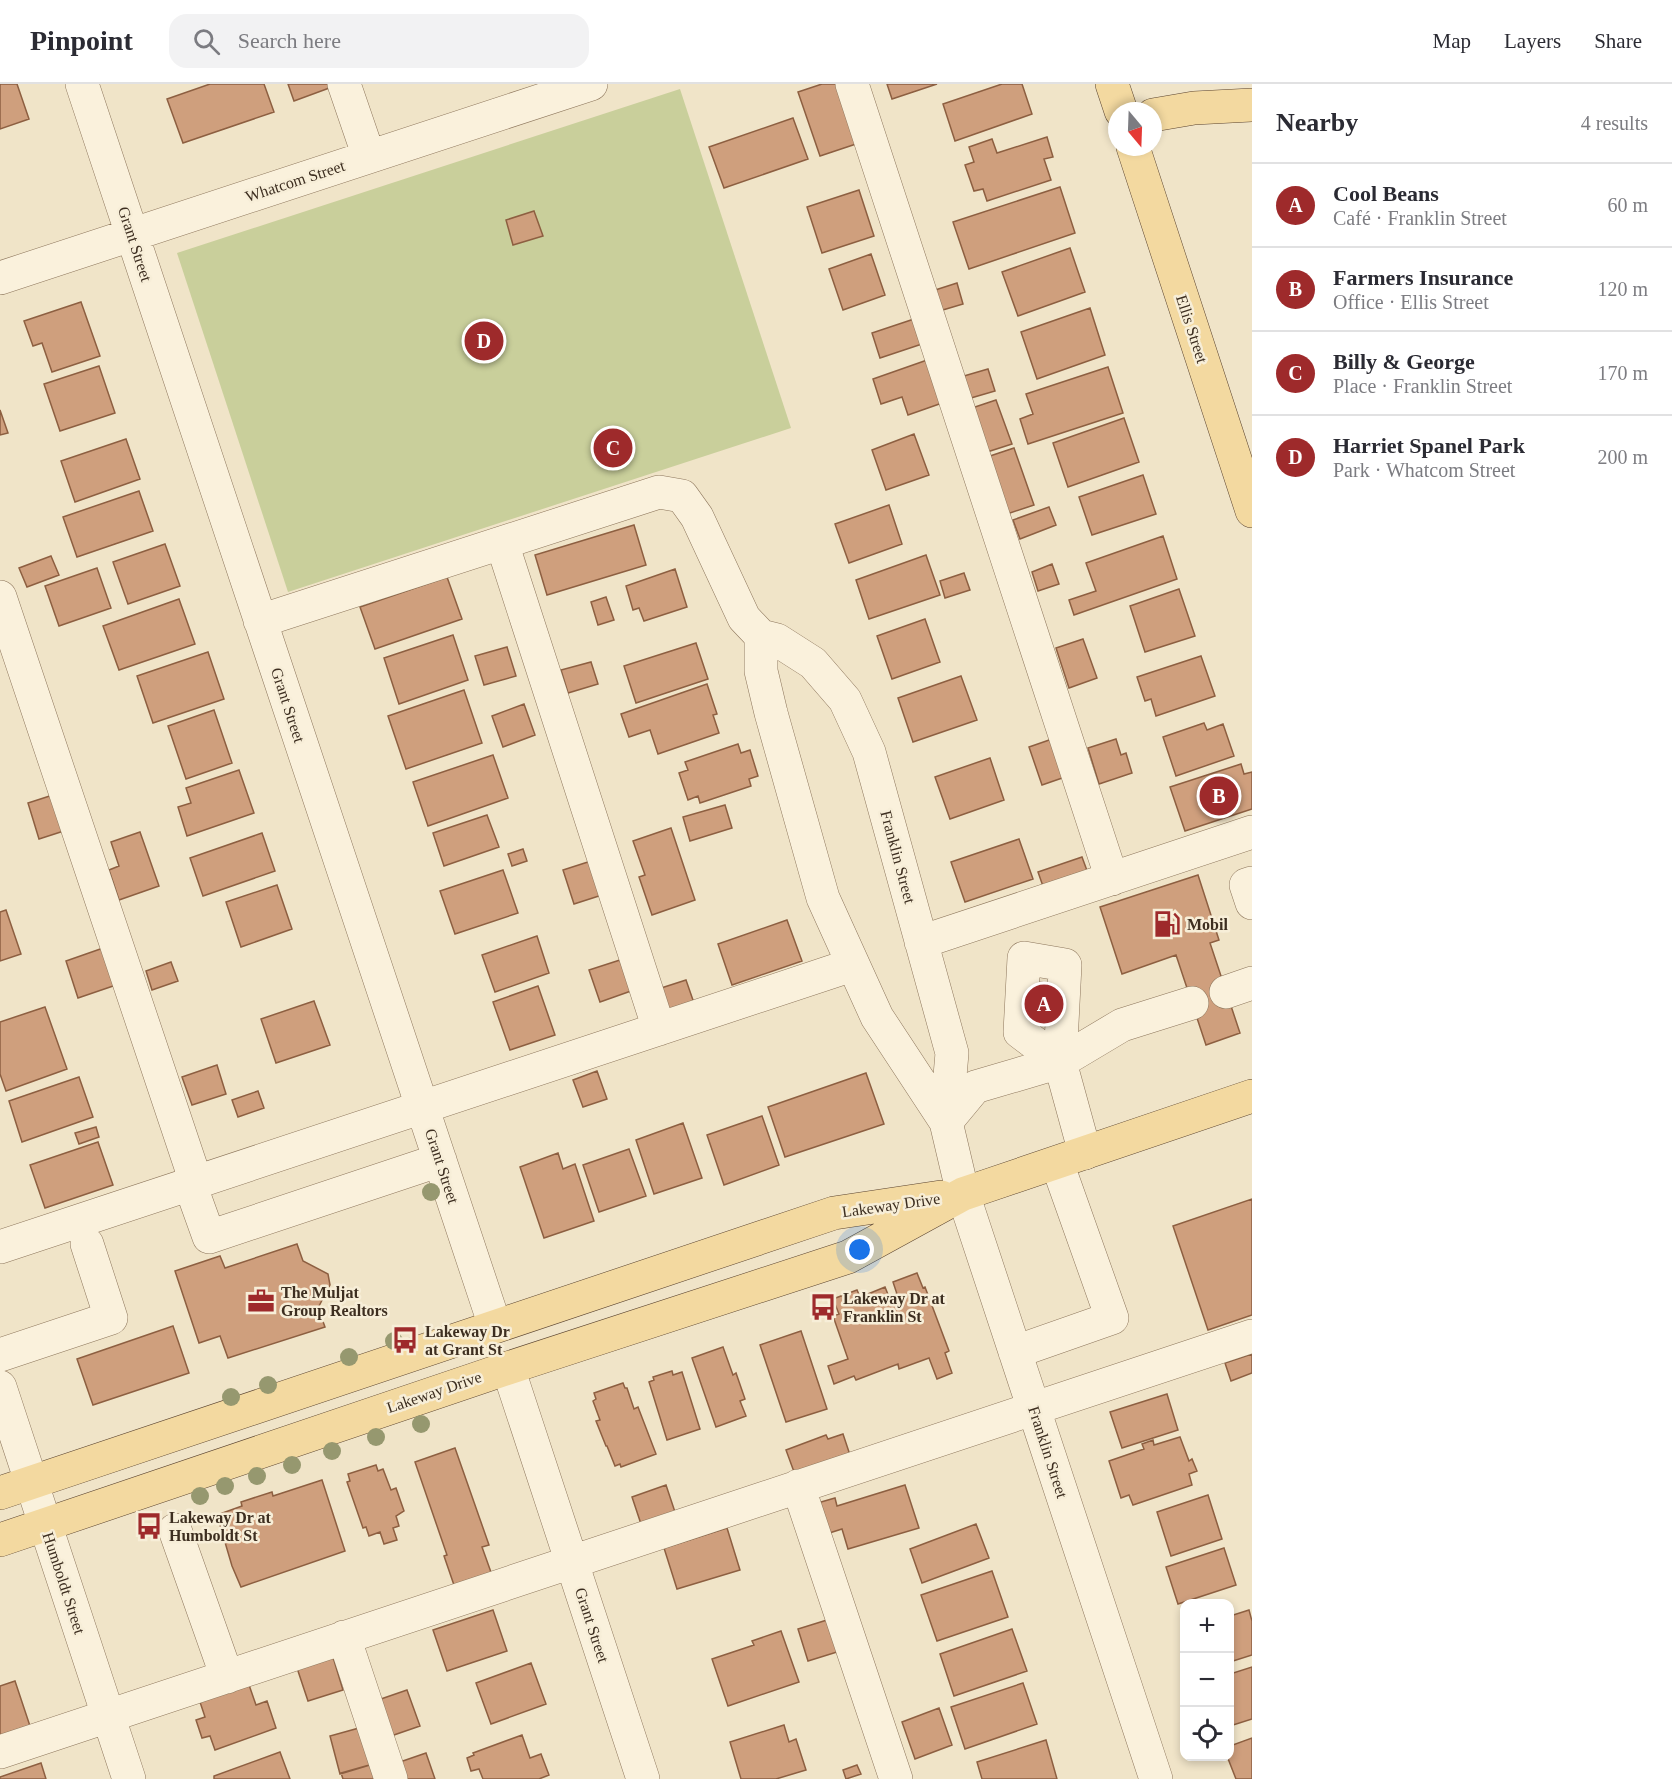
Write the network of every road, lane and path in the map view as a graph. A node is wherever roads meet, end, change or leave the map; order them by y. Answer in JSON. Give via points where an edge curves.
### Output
{"nodes":[{"id":1,"x":82,"y":84,"type":"edge"},
{"id":2,"x":344,"y":84,"type":"edge"},
{"id":3,"x":852,"y":84,"type":"edge"},
{"id":4,"x":1112,"y":84,"type":"edge"},
{"id":5,"x":575,"y":86,"type":"edge"},
{"id":6,"x":1118,"y":102,"type":"edge"},
{"id":7,"x":1252,"y":105,"type":"edge"},
{"id":8,"x":1162,"y":113,"type":"edge"},
{"id":9,"x":1135,"y":156,"type":"edge"},
{"id":10,"x":369,"y":157,"type":"junction"},
{"id":11,"x":132,"y":235,"type":"junction"},
{"id":12,"x":0,"y":278,"type":"edge"},
{"id":13,"x":1252,"y":511,"type":"edge"},
{"id":14,"x":502,"y":543,"type":"junction"},
{"id":15,"x":0,"y":597,"type":"edge"},
{"id":16,"x":260,"y":621,"type":"junction"},
{"id":17,"x":761,"y":636,"type":"junction"},
{"id":18,"x":1252,"y":832,"type":"edge"},
{"id":19,"x":1112,"y":879,"type":"junction"},
{"id":20,"x":1252,"y":883,"type":"edge"},
{"id":21,"x":1252,"y":903,"type":"edge"},
{"id":22,"x":921,"y":942,"type":"junction"},
{"id":23,"x":852,"y":964,"type":"junction"},
{"id":24,"x":1192,"y":1003,"type":"dead end"},
{"id":25,"x":659,"y":1029,"type":"junction"},
{"id":26,"x":1060,"y":1062,"type":"junction"},
{"id":27,"x":1252,"y":1096,"type":"edge"},
{"id":28,"x":422,"y":1107,"type":"junction"},
{"id":29,"x":946,"y":1122,"type":"junction"},
{"id":30,"x":1071,"y":1158,"type":"junction"},
{"id":31,"x":440,"y":1160,"type":"junction"},
{"id":32,"x":193,"y":1183,"type":"junction"},
{"id":33,"x":963,"y":1194,"type":"junction"},
{"id":34,"x":87,"y":1244,"type":"dead end"},
{"id":35,"x":0,"y":1247,"type":"edge"},
{"id":36,"x":495,"y":1326,"type":"junction"},
{"id":37,"x":1252,"y":1336,"type":"edge"},
{"id":38,"x":1015,"y":1352,"type":"junction"},
{"id":39,"x":0,"y":1355,"type":"edge"},
{"id":40,"x":507,"y":1368,"type":"junction"},
{"id":41,"x":0,"y":1387,"type":"edge"},
{"id":42,"x":390,"y":1407,"type":"junction"},
{"id":43,"x":1034,"y":1408,"type":"junction"},
{"id":44,"x":31,"y":1483,"type":"junction"},
{"id":45,"x":798,"y":1486,"type":"junction"},
{"id":46,"x":0,"y":1493,"type":"edge"},
{"id":47,"x":45,"y":1524,"type":"junction"},
{"id":48,"x":175,"y":1530,"type":"dead end"},
{"id":49,"x":0,"y":1540,"type":"edge"},
{"id":50,"x":572,"y":1562,"type":"junction"},
{"id":51,"x":344,"y":1638,"type":"junction"},
{"id":52,"x":227,"y":1677,"type":"junction"},
{"id":53,"x":108,"y":1716,"type":"junction"},
{"id":54,"x":0,"y":1752,"type":"edge"},
{"id":55,"x":129,"y":1779,"type":"edge"},
{"id":56,"x":391,"y":1779,"type":"edge"},
{"id":57,"x":644,"y":1779,"type":"edge"},
{"id":58,"x":896,"y":1779,"type":"edge"},
{"id":59,"x":1156,"y":1779,"type":"edge"}],
"edges":[{"from":1,"to":11,"type":"street","name":"Grant Street"},
{"from":2,"to":10,"type":"street"},
{"from":3,"to":19,"type":"street"},
{"from":4,"to":6,"type":"main road"},
{"from":5,"to":10,"type":"street","name":"Whatcom Street"},
{"from":7,"to":8,"type":"main road"},
{"from":9,"to":13,"type":"main road","name":"Ellis Street"},
{"from":10,"to":11,"type":"street","name":"Whatcom Street"},
{"from":11,"to":12,"type":"street","name":"Whatcom Street"},
{"from":11,"to":16,"type":"street","name":"Grant Street"},
{"from":14,"to":16,"type":"street"},
{"from":14,"to":17,"type":"street","name":"Franklin Street","via":[[659,492],[682,496],[697,516],[744,618]]},
{"from":14,"to":25,"type":"street"},
{"from":15,"to":32,"type":"street"},
{"from":16,"to":28,"type":"street","name":"Grant Street"},
{"from":17,"to":22,"type":"street","name":"Franklin Street","via":[[777,640],[813,663],[845,700],[869,752]]},
{"from":17,"to":23,"type":"street","name":"Franklin Street","via":[[761,671],[771,713],[823,898]]},
{"from":18,"to":19,"type":"street"},
{"from":19,"to":22,"type":"street"},
{"from":20,"to":21,"type":"street","via":[[1246,885]]},
{"from":22,"to":29,"type":"street","name":"Franklin Street","via":[[952,1053]]},
{"from":23,"to":25,"type":"street"},
{"from":23,"to":29,"type":"street","name":"Franklin Street","via":[[877,1017]]},
{"from":24,"to":26,"type":"street","via":[[1122,1025]]},
{"from":25,"to":28,"type":"street"},
{"from":26,"to":29,"type":"street","via":[[975,1087]]},
{"from":26,"to":30,"type":"street"},
{"from":27,"to":30,"type":"main road","name":"Lakeway Drive"},
{"from":28,"to":31,"type":"street","name":"Grant Street"},
{"from":28,"to":32,"type":"street"},
{"from":29,"to":33,"type":"street","name":"Franklin Street"},
{"from":30,"to":33,"type":"main road","name":"Lakeway Drive"},
{"from":30,"to":38,"type":"street","via":[[1112,1318]]},
{"from":31,"to":32,"type":"street","via":[[209,1238]]},
{"from":31,"to":36,"type":"street","name":"Grant Street"},
{"from":32,"to":35,"type":"street"},
{"from":33,"to":36,"type":"main road","name":"Lakeway Drive","via":[[834,1213]]},
{"from":33,"to":38,"type":"street","name":"Franklin Street"},
{"from":33,"to":40,"type":"main road","name":"Lakeway Drive","via":[[848,1257]]},
{"from":34,"to":39,"type":"street","via":[[111,1318]]},
{"from":36,"to":42,"type":"main road","via":[[485,1347],[406,1384]]},
{"from":36,"to":44,"type":"main road","name":"Lakeway Drive"},
{"from":37,"to":43,"type":"street"},
{"from":38,"to":43,"type":"street","name":"Franklin Street"},
{"from":40,"to":42,"type":"main road","name":"Lakeway Drive"},
{"from":40,"to":50,"type":"street","name":"Grant Street"},
{"from":41,"to":44,"type":"street","name":"Humboldt Street"},
{"from":42,"to":47,"type":"main road","name":"Lakeway Drive"},
{"from":43,"to":45,"type":"street"},
{"from":43,"to":59,"type":"street","name":"Franklin Street"},
{"from":44,"to":46,"type":"main road","name":"Lakeway Drive"},
{"from":44,"to":47,"type":"street","name":"Humboldt Street"},
{"from":45,"to":50,"type":"street"},
{"from":45,"to":58,"type":"street"},
{"from":47,"to":49,"type":"main road","name":"Lakeway Drive"},
{"from":47,"to":53,"type":"street","name":"Humboldt Street"},
{"from":48,"to":52,"type":"street"},
{"from":50,"to":51,"type":"street"},
{"from":50,"to":57,"type":"street","name":"Grant Street"},
{"from":51,"to":52,"type":"street"},
{"from":51,"to":56,"type":"street"},
{"from":52,"to":53,"type":"street"},
{"from":53,"to":54,"type":"street"},
{"from":53,"to":55,"type":"street","name":"Humboldt Street"}]}
